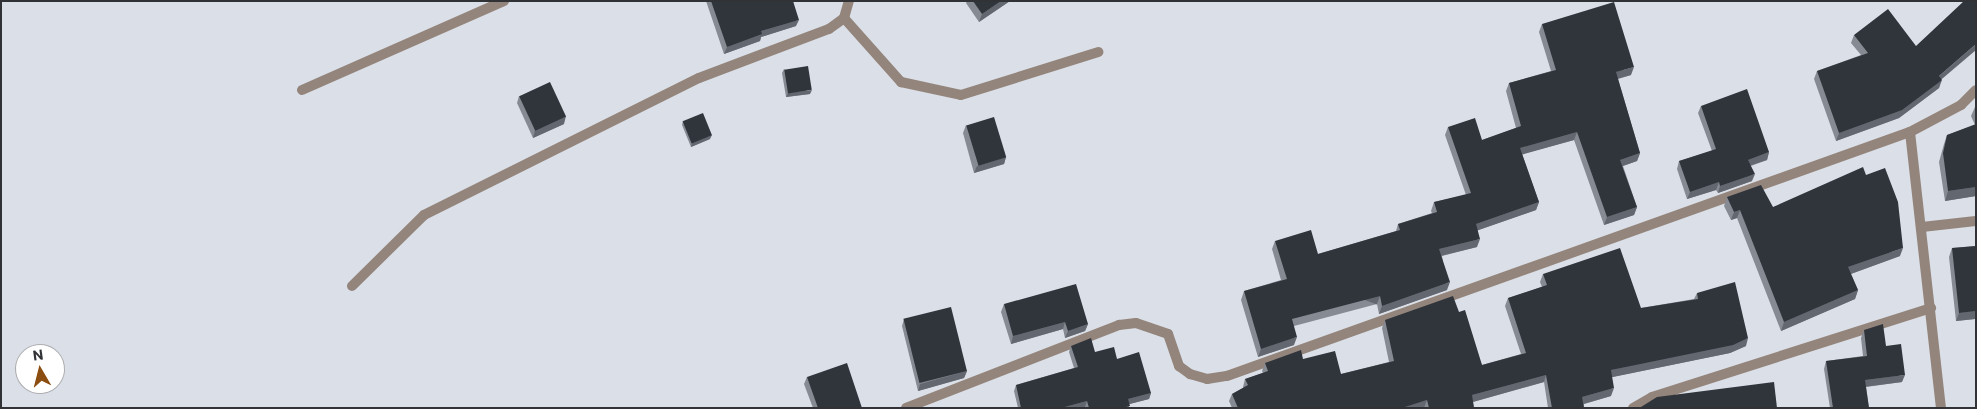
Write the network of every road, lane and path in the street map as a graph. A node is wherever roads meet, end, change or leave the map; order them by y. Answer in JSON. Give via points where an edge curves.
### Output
{"nodes":[{"id":1,"x":504,"y":1,"type":"edge"},
{"id":2,"x":849,"y":1,"type":"edge"},
{"id":3,"x":844,"y":18,"type":"junction"},
{"id":4,"x":1098,"y":52,"type":"dead end"},
{"id":5,"x":302,"y":90,"type":"dead end"},
{"id":6,"x":1976,"y":90,"type":"edge"},
{"id":7,"x":1910,"y":132,"type":"junction"},
{"id":8,"x":1976,"y":222,"type":"edge"},
{"id":9,"x":1922,"y":227,"type":"junction"},
{"id":10,"x":352,"y":286,"type":"dead end"},
{"id":11,"x":1931,"y":308,"type":"junction"},
{"id":12,"x":906,"y":408,"type":"edge"},
{"id":13,"x":1633,"y":408,"type":"edge"},
{"id":14,"x":1941,"y":408,"type":"edge"}],
"edges":[{"from":1,"to":5,"type":"street"},
{"from":2,"to":3,"type":"street"},
{"from":3,"to":4,"type":"street","via":[[901,82],[961,95]]},
{"from":3,"to":10,"type":"street","via":[[829,29],[699,78],[424,215]]},
{"from":6,"to":7,"type":"street","via":[[1961,105]]},
{"from":7,"to":9,"type":"street"},
{"from":7,"to":12,"type":"street","via":[[1227,376],[1207,379],[1190,374],[1179,366],[1168,334],[1136,322],[1118,324]]},
{"from":8,"to":9,"type":"street"},
{"from":9,"to":11,"type":"street"},
{"from":11,"to":13,"type":"street","via":[[1652,397]]},
{"from":11,"to":14,"type":"street"}]}
